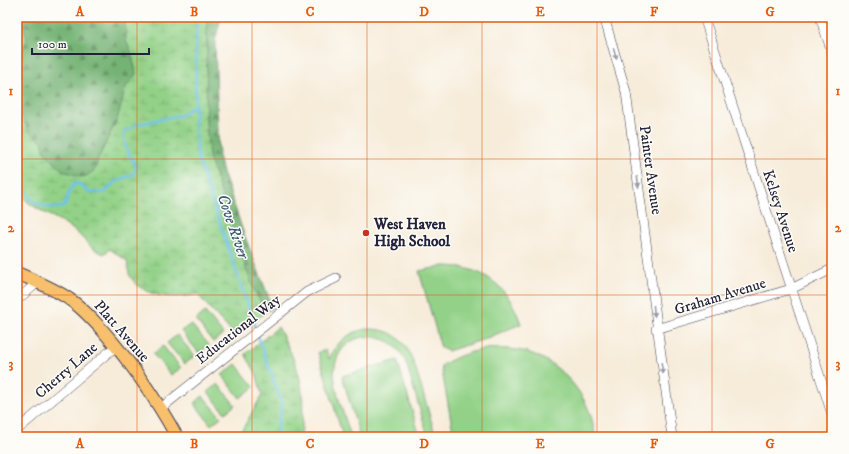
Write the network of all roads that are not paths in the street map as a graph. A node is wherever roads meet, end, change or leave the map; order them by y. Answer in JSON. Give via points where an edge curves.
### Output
{"nodes":[{"id":1,"x":604,"y":17,"type":"edge"},
{"id":2,"x":704,"y":17,"type":"edge"},
{"id":3,"x":820,"y":17,"type":"edge"},
{"id":4,"x":832,"y":52,"type":"edge"},
{"id":5,"x":832,"y":269,"type":"edge"},
{"id":6,"x":17,"y":273,"type":"edge"},
{"id":7,"x":336,"y":278,"type":"dead end"},
{"id":8,"x":38,"y":282,"type":"junction"},
{"id":9,"x":791,"y":289,"type":"junction"},
{"id":10,"x":17,"y":300,"type":"edge"},
{"id":11,"x":656,"y":329,"type":"junction"},
{"id":12,"x":116,"y":346,"type":"junction"},
{"id":13,"x":161,"y":408,"type":"junction"},
{"id":14,"x":832,"y":414,"type":"edge"},
{"id":15,"x":17,"y":430,"type":"edge"},
{"id":16,"x":177,"y":437,"type":"edge"},
{"id":17,"x":672,"y":437,"type":"edge"}],
"edges":[{"from":1,"to":11,"type":"street","name":"Painter Avenue","one_way":true,"via":[[626,92]]},
{"from":2,"to":9,"type":"street","name":"Kelsey Avenue"},
{"from":3,"to":4,"type":"street"},
{"from":5,"to":9,"type":"street","name":"Graham Avenue"},
{"from":6,"to":8,"type":"main road","name":"Platt Avenue"},
{"from":7,"to":13,"type":"street","name":"Educational Way","via":[[308,292]]},
{"from":8,"to":10,"type":"street"},
{"from":8,"to":12,"type":"main road","name":"Platt Avenue","via":[[52,288],[78,306]]},
{"from":9,"to":11,"type":"street","name":"Graham Avenue"},
{"from":9,"to":14,"type":"street","name":"Kelsey Avenue"},
{"from":11,"to":17,"type":"street","name":"Painter Avenue","one_way":true},
{"from":12,"to":13,"type":"main road","name":"Platt Avenue","via":[[139,374]]},
{"from":12,"to":15,"type":"street","name":"Cherry Lane"},
{"from":13,"to":16,"type":"main road","name":"Platt Avenue"}]}
